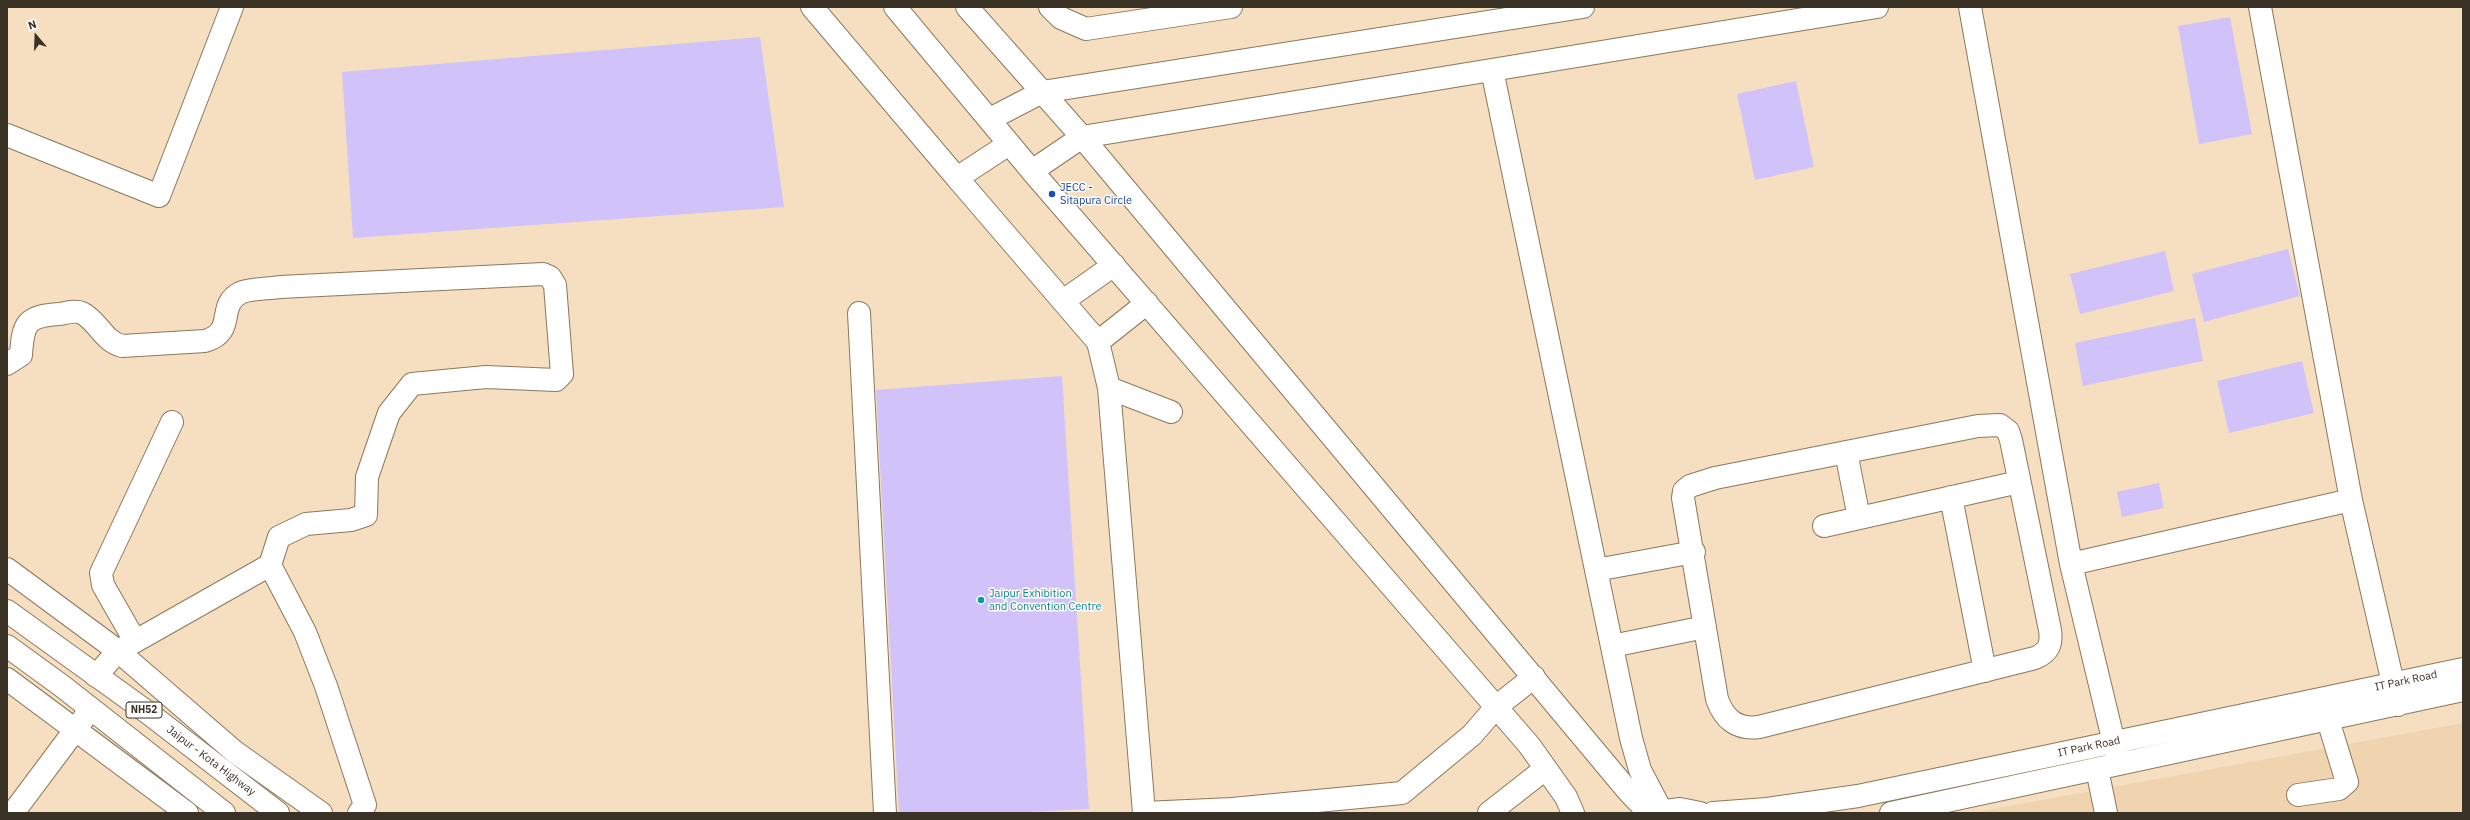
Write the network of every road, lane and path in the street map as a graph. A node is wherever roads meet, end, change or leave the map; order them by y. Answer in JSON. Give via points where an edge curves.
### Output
{"nodes":[{"id":1,"x":232,"y":7,"type":"edge"},
{"id":2,"x":812,"y":7,"type":"edge"},
{"id":3,"x":895,"y":7,"type":"edge"},
{"id":4,"x":967,"y":7,"type":"edge"},
{"id":5,"x":1050,"y":7,"type":"edge"},
{"id":6,"x":1231,"y":7,"type":"edge"},
{"id":7,"x":1583,"y":7,"type":"edge"},
{"id":8,"x":1877,"y":7,"type":"edge"},
{"id":9,"x":1970,"y":7,"type":"edge"},
{"id":10,"x":2260,"y":7,"type":"edge"},
{"id":11,"x":1492,"y":70,"type":"junction"},
{"id":12,"x":1042,"y":92,"type":"junction"},
{"id":13,"x":990,"y":119,"type":"junction"},
{"id":14,"x":7,"y":134,"type":"edge"},
{"id":15,"x":1082,"y":137,"type":"junction"},
{"id":16,"x":1009,"y":144,"type":"junction"},
{"id":17,"x":1032,"y":171,"type":"junction"},
{"id":18,"x":957,"y":178,"type":"junction"},
{"id":19,"x":1114,"y":265,"type":"junction"},
{"id":20,"x":1063,"y":301,"type":"junction"},
{"id":21,"x":1147,"y":303,"type":"junction"},
{"id":22,"x":859,"y":313,"type":"dead end"},
{"id":23,"x":1098,"y":342,"type":"junction"},
{"id":24,"x":7,"y":364,"type":"edge"},
{"id":25,"x":1109,"y":388,"type":"junction"},
{"id":26,"x":1171,"y":412,"type":"dead end"},
{"id":27,"x":172,"y":422,"type":"dead end"},
{"id":28,"x":1846,"y":452,"type":"junction"},
{"id":29,"x":2019,"y":482,"type":"junction"},
{"id":30,"x":1951,"y":497,"type":"junction"},
{"id":31,"x":2351,"y":500,"type":"junction"},
{"id":32,"x":1859,"y":518,"type":"junction"},
{"id":33,"x":1824,"y":526,"type":"dead end"},
{"id":34,"x":1694,"y":552,"type":"junction"},
{"id":35,"x":2071,"y":564,"type":"junction"},
{"id":36,"x":270,"y":565,"type":"junction"},
{"id":37,"x":7,"y":569,"type":"edge"},
{"id":38,"x":1596,"y":570,"type":"junction"},
{"id":39,"x":7,"y":611,"type":"edge"},
{"id":40,"x":1705,"y":627,"type":"junction"},
{"id":41,"x":7,"y":646,"type":"edge"},
{"id":42,"x":127,"y":646,"type":"junction"},
{"id":43,"x":1612,"y":646,"type":"junction"},
{"id":44,"x":2463,"y":669,"type":"edge"},
{"id":45,"x":1985,"y":671,"type":"junction"},
{"id":46,"x":96,"y":676,"type":"junction"},
{"id":47,"x":1534,"y":677,"type":"junction"},
{"id":48,"x":7,"y":679,"type":"edge"},
{"id":49,"x":2394,"y":684,"type":"junction"},
{"id":50,"x":2463,"y":690,"type":"edge"},
{"id":51,"x":2398,"y":705,"type":"junction"},
{"id":52,"x":1496,"y":707,"type":"junction"},
{"id":53,"x":91,"y":708,"type":"junction"},
{"id":54,"x":2328,"y":720,"type":"junction"},
{"id":55,"x":75,"y":730,"type":"junction"},
{"id":56,"x":2115,"y":742,"type":"junction"},
{"id":57,"x":2119,"y":764,"type":"junction"},
{"id":58,"x":2098,"y":769,"type":"junction"},
{"id":59,"x":1545,"y":770,"type":"junction"},
{"id":60,"x":2298,"y":795,"type":"dead end"},
{"id":61,"x":1383,"y":804,"type":"edge"},
{"id":62,"x":1233,"y":811,"type":"edge"},
{"id":63,"x":1194,"y":812,"type":"edge"},
{"id":64,"x":1654,"y":812,"type":"edge"},
{"id":65,"x":13,"y":813,"type":"edge"},
{"id":66,"x":187,"y":813,"type":"edge"},
{"id":67,"x":224,"y":813,"type":"edge"},
{"id":68,"x":278,"y":813,"type":"edge"},
{"id":69,"x":321,"y":813,"type":"edge"},
{"id":70,"x":359,"y":813,"type":"edge"},
{"id":71,"x":885,"y":813,"type":"edge"},
{"id":72,"x":1144,"y":813,"type":"edge"},
{"id":73,"x":1489,"y":813,"type":"edge"},
{"id":74,"x":1573,"y":813,"type":"edge"},
{"id":75,"x":1700,"y":813,"type":"edge"},
{"id":76,"x":1713,"y":813,"type":"edge"},
{"id":77,"x":1891,"y":813,"type":"edge"},
{"id":78,"x":2106,"y":813,"type":"edge"}],
"edges":[{"from":1,"to":14,"type":"main road","via":[[159,196]]},
{"from":2,"to":18,"type":"main road"},
{"from":3,"to":13,"type":"main road"},
{"from":4,"to":12,"type":"main road"},
{"from":5,"to":6,"type":"main road","via":[[1061,18],[1086,29]]},
{"from":7,"to":12,"type":"main road"},
{"from":8,"to":11,"type":"main road"},
{"from":9,"to":35,"type":"main road"},
{"from":10,"to":31,"type":"main road"},
{"from":11,"to":15,"type":"main road"},
{"from":11,"to":38,"type":"main road"},
{"from":12,"to":13,"type":"main road"},
{"from":12,"to":15,"type":"main road"},
{"from":13,"to":16,"type":"main road"},
{"from":15,"to":17,"type":"main road"},
{"from":15,"to":47,"type":"main road"},
{"from":16,"to":17,"type":"main road"},
{"from":16,"to":18,"type":"main road"},
{"from":17,"to":19,"type":"main road"},
{"from":18,"to":20,"type":"main road"},
{"from":19,"to":20,"type":"main road"},
{"from":19,"to":21,"type":"main road"},
{"from":20,"to":23,"type":"main road"},
{"from":21,"to":23,"type":"main road"},
{"from":21,"to":52,"type":"main road"},
{"from":22,"to":71,"type":"main road"},
{"from":23,"to":25,"type":"main road"},
{"from":24,"to":36,"type":"main road","via":[[20,355],[22,333],[27,322],[40,315],[80,312],[91,320],[109,341],[122,346],[205,341],[215,338],[223,331],[231,299],[242,292],[280,287],[543,274],[550,278],[554,285],[562,374],[556,380],[486,377],[412,384],[389,413],[367,477],[366,515],[351,520],[306,524],[279,537]]},
{"from":25,"to":26,"type":"main road"},
{"from":25,"to":72,"type":"main road"},
{"from":27,"to":42,"type":"main road","via":[[101,573],[103,585]]},
{"from":28,"to":29,"type":"main road","via":[[1978,426],[2000,425],[2008,431]]},
{"from":28,"to":32,"type":"main road"},
{"from":28,"to":34,"type":"main road","via":[[1715,478],[1690,486],[1684,491],[1683,498]]},
{"from":29,"to":30,"type":"main road"},
{"from":29,"to":45,"type":"main road","via":[[2051,642],[2043,655]]},
{"from":30,"to":32,"type":"main road"},
{"from":30,"to":45,"type":"main road"},
{"from":31,"to":35,"type":"main road"},
{"from":31,"to":49,"type":"main road"},
{"from":32,"to":33,"type":"main road"},
{"from":34,"to":38,"type":"main road"},
{"from":34,"to":40,"type":"main road"},
{"from":35,"to":56,"type":"main road"},
{"from":36,"to":42,"type":"main road"},
{"from":36,"to":70,"type":"main road","via":[[305,632],[326,686],[365,805]]},
{"from":37,"to":42,"type":"main road"},
{"from":38,"to":43,"type":"main road"},
{"from":39,"to":46,"type":"main road","name":"Jaipur - Kota Highway","number":"NH52"},
{"from":40,"to":43,"type":"main road"},
{"from":40,"to":45,"type":"main road","via":[[1721,710],[1741,727],[1759,727]]},
{"from":41,"to":53,"type":"main road","number":"NH52"},
{"from":42,"to":46,"type":"main road"},
{"from":42,"to":69,"type":"main road","via":[[235,752]]},
{"from":43,"to":64,"type":"main road","via":[[1631,738]]},
{"from":44,"to":49,"type":"main road","name":"IT Park Road"},
{"from":46,"to":68,"type":"main road","name":"Jaipur - Kota Highway","number":"NH52"},
{"from":47,"to":52,"type":"main road"},
{"from":47,"to":64,"type":"main road","via":[[1628,791]]},
{"from":48,"to":55,"type":"main road"},
{"from":49,"to":51,"type":"main road"},
{"from":49,"to":56,"type":"main road","name":"IT Park Road"},
{"from":50,"to":51,"type":"main road","name":"IT Park Road"},
{"from":51,"to":54,"type":"main road","name":"IT Park Road"},
{"from":52,"to":59,"type":"main road","via":[[1529,745]]},
{"from":52,"to":61,"type":"main road","via":[[1472,735],[1417,781]]},
{"from":53,"to":55,"type":"main road"},
{"from":53,"to":67,"type":"main road","number":"NH52"},
{"from":54,"to":57,"type":"main road","name":"IT Park Road"},
{"from":54,"to":60,"type":"main road","via":[[2346,782],[2339,790]]},
{"from":55,"to":65,"type":"main road"},
{"from":55,"to":66,"type":"main road"},
{"from":56,"to":57,"type":"main road"},
{"from":56,"to":76,"type":"main road","name":"IT Park Road","via":[[1858,796],[1768,809]]},
{"from":57,"to":58,"type":"main road","name":"IT Park Road"},
{"from":58,"to":77,"type":"main road","name":"IT Park Road"},
{"from":58,"to":78,"type":"main road"},
{"from":59,"to":73,"type":"main road"},
{"from":59,"to":74,"type":"main road","via":[[1566,797]]},
{"from":61,"to":62,"type":"main road"},
{"from":62,"to":63,"type":"main road"},
{"from":63,"to":72,"type":"main road"},
{"from":64,"to":75,"type":"main road","via":[[1680,809]]}]}
